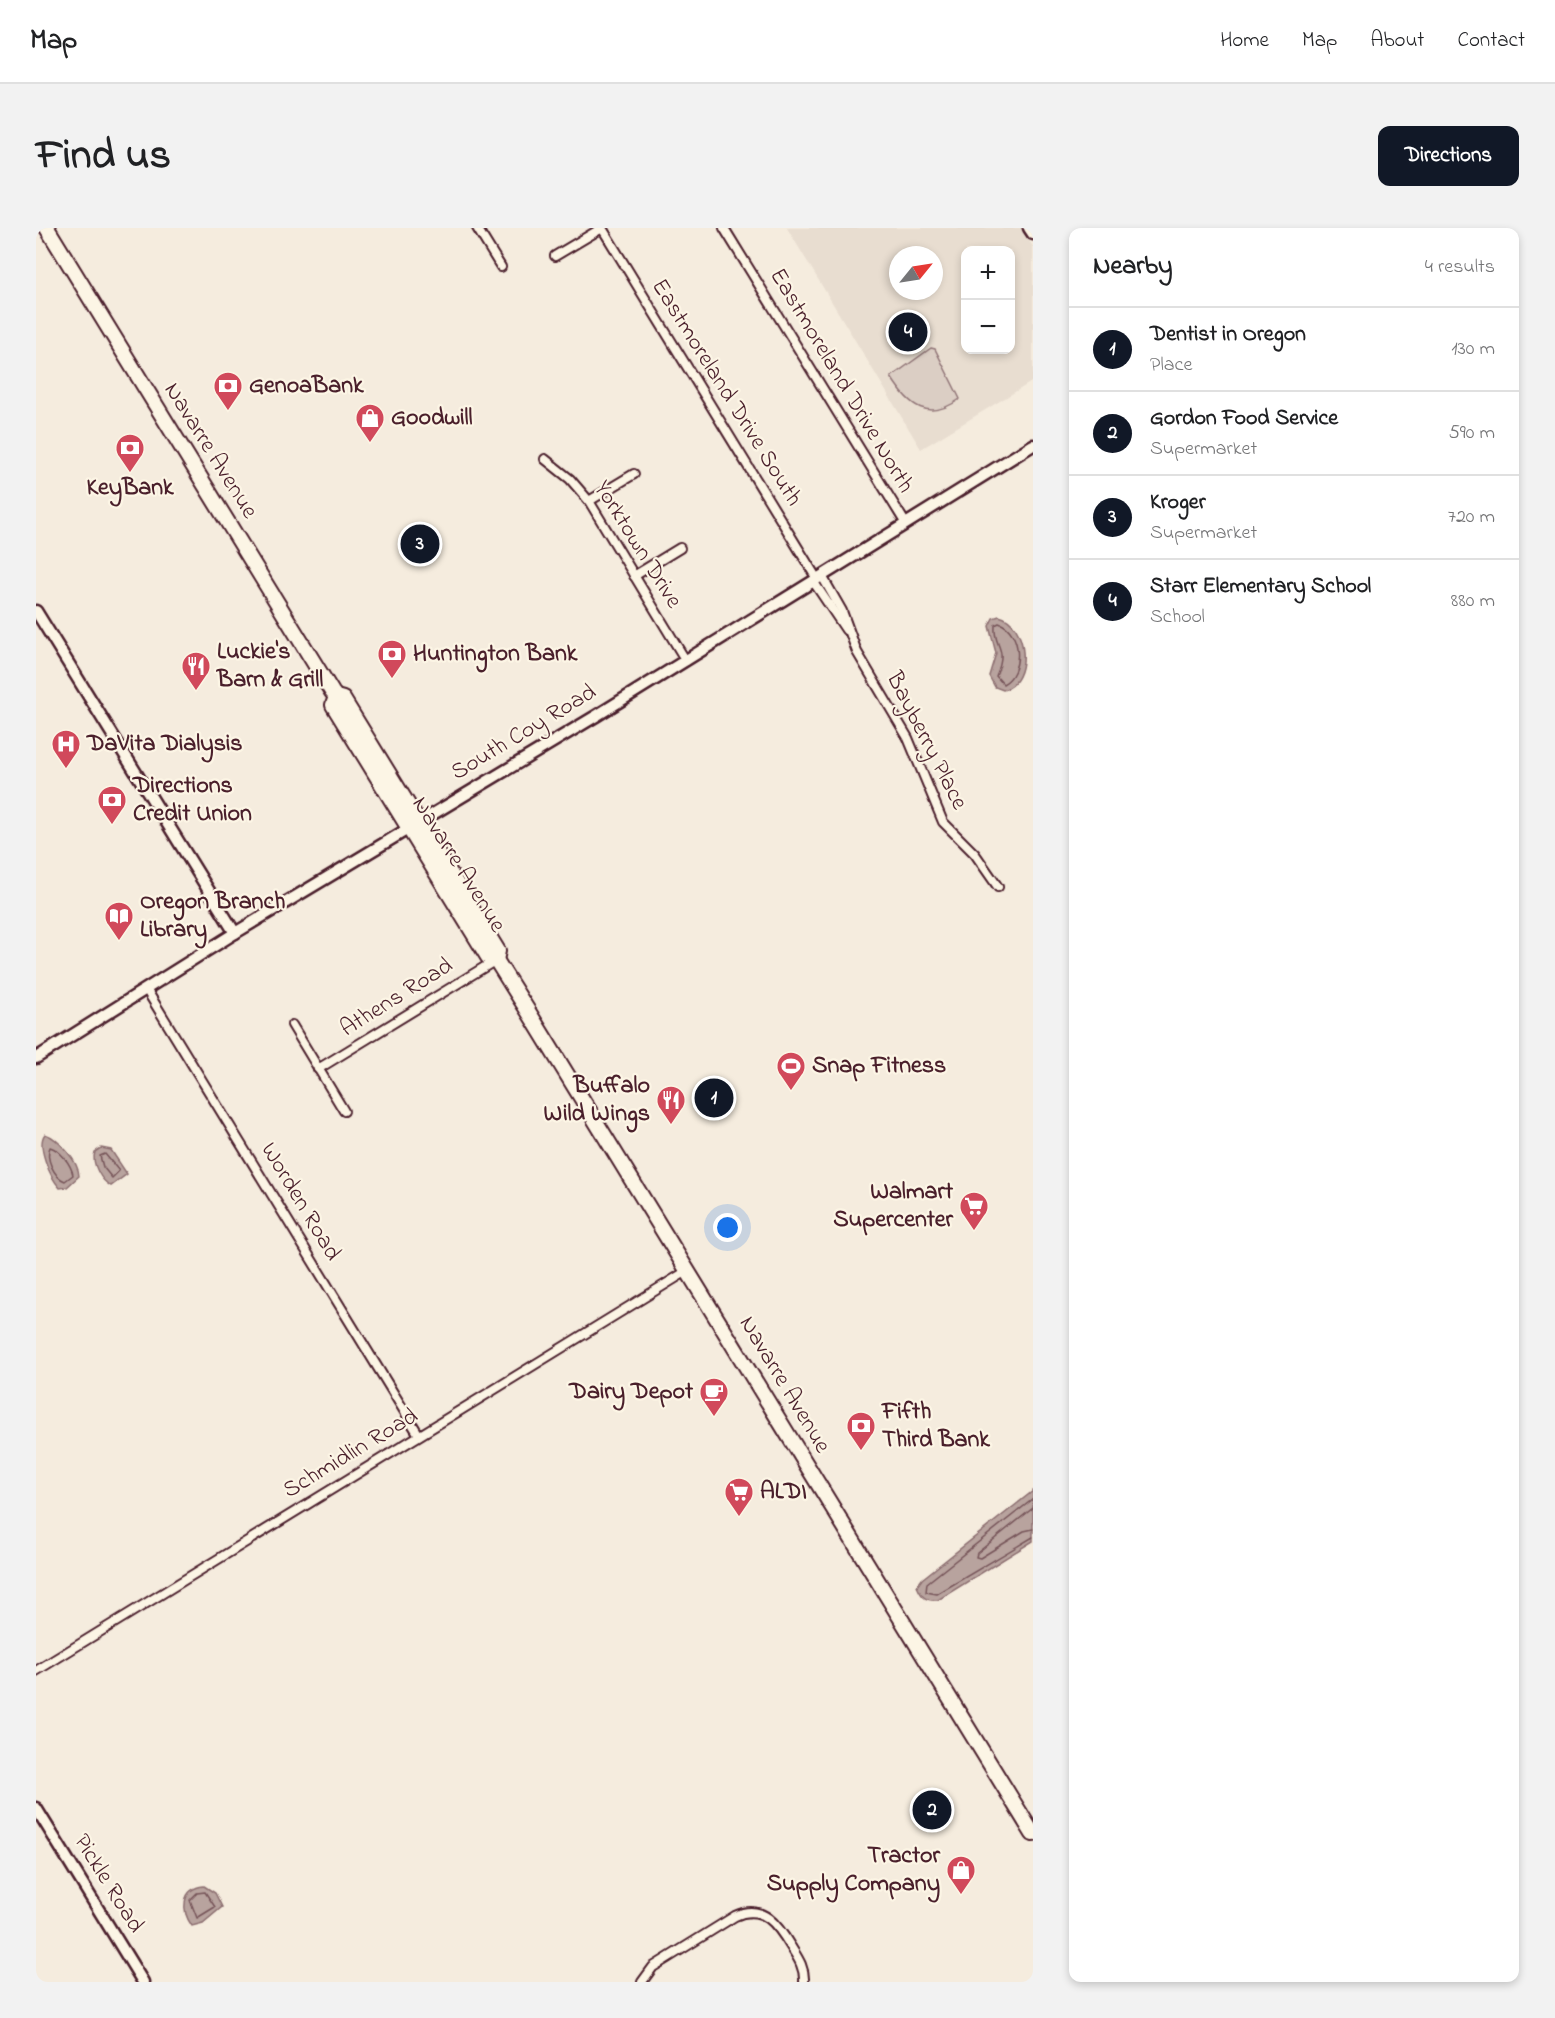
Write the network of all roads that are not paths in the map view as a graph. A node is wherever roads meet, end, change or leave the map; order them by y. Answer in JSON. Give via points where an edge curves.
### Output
{"nodes":[{"id":1,"x":47,"y":228,"type":"edge"},
{"id":2,"x":477,"y":228,"type":"edge"},
{"id":3,"x":602,"y":228,"type":"edge"},
{"id":4,"x":724,"y":228,"type":"edge"},
{"id":5,"x":1029,"y":228,"type":"edge"},
{"id":6,"x":1033,"y":234,"type":"edge"},
{"id":7,"x":555,"y":256,"type":"dead end"},
{"id":8,"x":501,"y":267,"type":"dead end"},
{"id":9,"x":1033,"y":445,"type":"edge"},
{"id":10,"x":545,"y":459,"type":"dead end"},
{"id":11,"x":634,"y":474,"type":"dead end"},
{"id":12,"x":589,"y":501,"type":"junction"},
{"id":13,"x":906,"y":524,"type":"junction"},
{"id":14,"x":680,"y":548,"type":"dead end"},
{"id":15,"x":634,"y":576,"type":"junction"},
{"id":16,"x":817,"y":579,"type":"junction"},
{"id":17,"x":36,"y":611,"type":"edge"},
{"id":18,"x":686,"y":661,"type":"junction"},
{"id":19,"x":413,"y":824,"type":"junction"},
{"id":20,"x":998,"y":887,"type":"dead end"},
{"id":21,"x":467,"y":923,"type":"junction"},
{"id":22,"x":235,"y":933,"type":"junction"},
{"id":23,"x":492,"y":942,"type":"junction"},
{"id":24,"x":496,"y":960,"type":"junction"},
{"id":25,"x":146,"y":988,"type":"junction"},
{"id":26,"x":292,"y":1025,"type":"dead end"},
{"id":27,"x":36,"y":1058,"type":"edge"},
{"id":28,"x":318,"y":1069,"type":"junction"},
{"id":29,"x":344,"y":1111,"type":"dead end"},
{"id":30,"x":687,"y":1271,"type":"junction"},
{"id":31,"x":420,"y":1435,"type":"junction"},
{"id":32,"x":36,"y":1671,"type":"edge"},
{"id":33,"x":36,"y":1808,"type":"edge"},
{"id":34,"x":1033,"y":1834,"type":"edge"},
{"id":35,"x":143,"y":1982,"type":"edge"},
{"id":36,"x":642,"y":1982,"type":"edge"},
{"id":37,"x":804,"y":1982,"type":"edge"}],
"edges":[{"from":1,"to":19,"type":"highway","name":"Navarre Avenue","via":[[336,697],[343,699]]},
{"from":2,"to":8,"type":"street"},
{"from":3,"to":7,"type":"street"},
{"from":3,"to":16,"type":"street","name":"Eastmoreland Drive South"},
{"from":4,"to":13,"type":"street","name":"Eastmoreland Drive North"},
{"from":5,"to":6,"type":"street"},
{"from":9,"to":13,"type":"street","name":"South Coy Road"},
{"from":10,"to":12,"type":"street","name":"Yorktown Drive"},
{"from":11,"to":12,"type":"street"},
{"from":12,"to":15,"type":"street","name":"Yorktown Drive"},
{"from":13,"to":16,"type":"street","name":"South Coy Road"},
{"from":14,"to":15,"type":"street"},
{"from":15,"to":18,"type":"street","name":"Yorktown Drive"},
{"from":16,"to":18,"type":"street","name":"South Coy Road"},
{"from":16,"to":20,"type":"street","name":"Bayberry Place","via":[[842,611],[849,634],[908,738],[943,822],[975,854]]},
{"from":17,"to":22,"type":"street"},
{"from":18,"to":19,"type":"street","name":"South Coy Road"},
{"from":19,"to":21,"type":"highway","name":"Navarre Avenue"},
{"from":19,"to":22,"type":"street","name":"South Coy Road"},
{"from":19,"to":23,"type":"highway","name":"Navarre Avenue"},
{"from":21,"to":23,"type":"highway","via":[[487,944]]},
{"from":21,"to":24,"type":"highway","name":"Navarre Avenue","via":[[488,957]]},
{"from":22,"to":25,"type":"street","name":"South Coy Road"},
{"from":23,"to":24,"type":"highway","name":"Navarre Avenue","via":[[498,951]]},
{"from":24,"to":28,"type":"street","name":"Athens Road"},
{"from":24,"to":30,"type":"highway","name":"Navarre Avenue"},
{"from":25,"to":27,"type":"street","name":"South Coy Road"},
{"from":25,"to":31,"type":"street","name":"Worden Road"},
{"from":26,"to":28,"type":"street"},
{"from":28,"to":29,"type":"street"},
{"from":30,"to":31,"type":"street","name":"Schmidlin Road"},
{"from":30,"to":34,"type":"highway","name":"Navarre Avenue"},
{"from":31,"to":32,"type":"street","name":"Schmidlin Road"},
{"from":33,"to":35,"type":"street","name":"Pickle Road"},
{"from":36,"to":37,"type":"street","via":[[653,1967],[742,1914],[757,1913],[769,1918],[789,1944],[803,1967]]}]}
